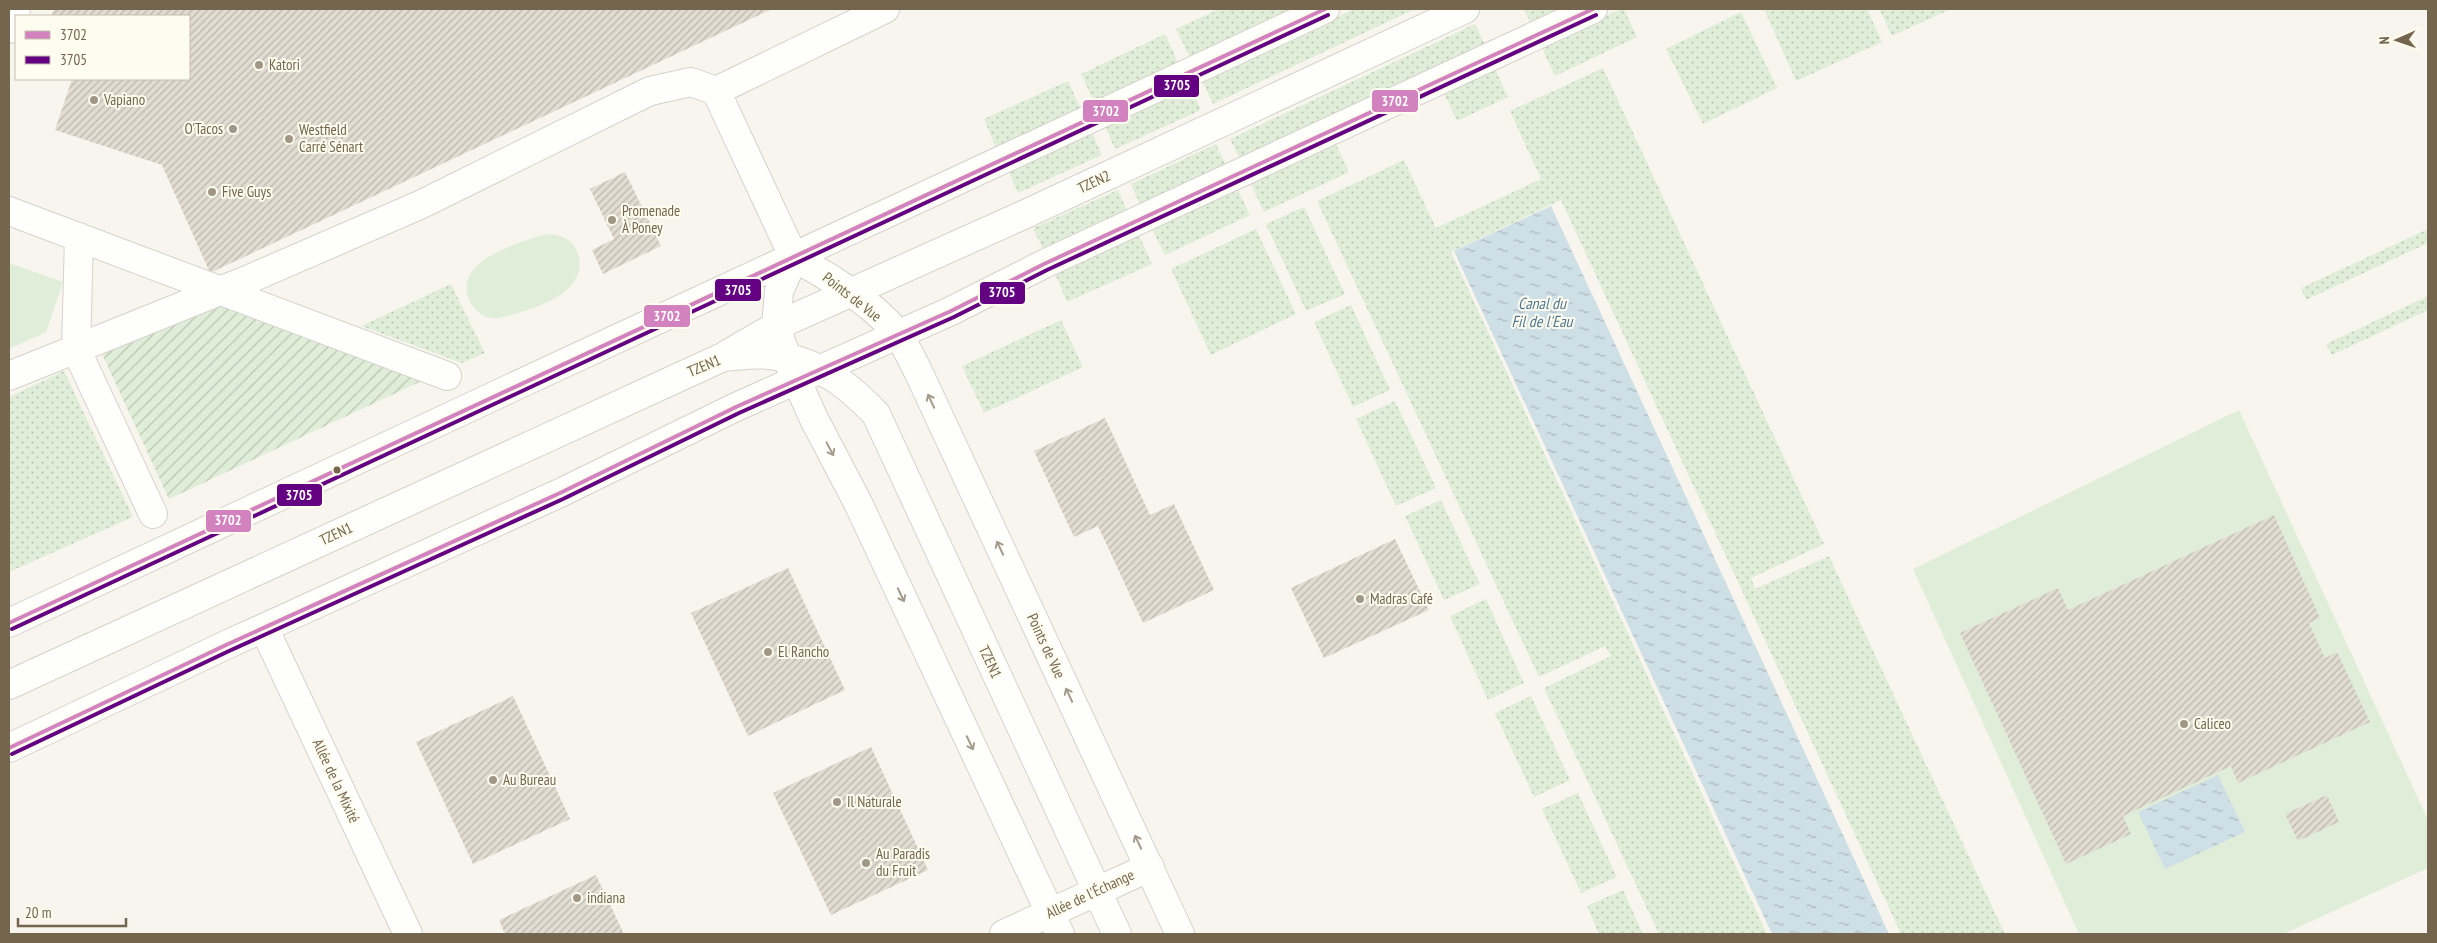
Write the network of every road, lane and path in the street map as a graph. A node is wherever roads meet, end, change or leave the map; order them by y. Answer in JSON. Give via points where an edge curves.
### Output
{"nodes":[{"id":1,"x":16,"y":9,"type":"edge"},
{"id":2,"x":885,"y":9,"type":"edge"},
{"id":3,"x":1325,"y":9,"type":"edge"},
{"id":4,"x":1465,"y":9,"type":"edge"},
{"id":5,"x":1593,"y":9,"type":"edge"},
{"id":6,"x":9,"y":30,"type":"edge"},
{"id":7,"x":716,"y":91,"type":"junction"},
{"id":8,"x":9,"y":211,"type":"edge"},
{"id":9,"x":80,"y":237,"type":"junction"},
{"id":10,"x":794,"y":258,"type":"junction"},
{"id":11,"x":235,"y":285,"type":"junction"},
{"id":12,"x":850,"y":293,"type":"junction"},
{"id":13,"x":776,"y":326,"type":"junction"},
{"id":14,"x":898,"y":335,"type":"junction"},
{"id":15,"x":76,"y":349,"type":"junction"},
{"id":16,"x":723,"y":356,"type":"junction"},
{"id":17,"x":801,"y":369,"type":"junction"},
{"id":18,"x":9,"y":376,"type":"edge"},
{"id":19,"x":447,"y":376,"type":"dead end"},
{"id":20,"x":745,"y":403,"type":"junction"},
{"id":21,"x":814,"y":419,"type":"junction"},
{"id":22,"x":152,"y":514,"type":"dead end"},
{"id":23,"x":9,"y":623,"type":"edge"},
{"id":24,"x":264,"y":628,"type":"junction"},
{"id":25,"x":9,"y":686,"type":"edge"},
{"id":26,"x":9,"y":748,"type":"edge"},
{"id":27,"x":1150,"y":867,"type":"junction"},
{"id":28,"x":1098,"y":891,"type":"junction"},
{"id":29,"x":1055,"y":924,"type":"edge"},
{"id":30,"x":408,"y":934,"type":"edge"},
{"id":31,"x":1004,"y":934,"type":"edge"},
{"id":32,"x":1117,"y":934,"type":"edge"},
{"id":33,"x":1180,"y":934,"type":"edge"}],
"edges":[{"from":1,"to":6,"type":"street"},
{"from":2,"to":7,"type":"street"},
{"from":3,"to":10,"type":"street"},
{"from":4,"to":12,"type":"street","name":"TZEN2"},
{"from":5,"to":14,"type":"street"},
{"from":7,"to":10,"type":"street"},
{"from":7,"to":11,"type":"street","via":[[691,82],[650,91],[422,204]]},
{"from":8,"to":9,"type":"street"},
{"from":9,"to":11,"type":"street"},
{"from":9,"to":15,"type":"street"},
{"from":10,"to":12,"type":"street","name":"Points de Vue","via":[[822,272]]},
{"from":10,"to":13,"type":"street","via":[[779,292]]},
{"from":10,"to":23,"type":"street"},
{"from":11,"to":15,"type":"street"},
{"from":11,"to":19,"type":"street"},
{"from":12,"to":13,"type":"street","name":"TZEN2"},
{"from":12,"to":14,"type":"street","name":"Points de Vue"},
{"from":13,"to":16,"type":"street","name":"TZEN2"},
{"from":13,"to":17,"type":"street"},
{"from":14,"to":17,"type":"street"},
{"from":27,"to":14,"type":"street","name":"Points de Vue","one_way":true,"via":[[917,369]]},
{"from":15,"to":18,"type":"street"},
{"from":15,"to":22,"type":"street"},
{"from":16,"to":17,"type":"street","name":"TZEN1","via":[[770,355]]},
{"from":16,"to":25,"type":"street","name":"TZEN1"},
{"from":17,"to":20,"type":"street"},
{"from":17,"to":21,"type":"street"},
{"from":17,"to":28,"type":"street","name":"TZEN1","via":[[851,389],[876,414]]},
{"from":20,"to":21,"type":"street","via":[[769,400],[791,404]]},
{"from":20,"to":24,"type":"street","via":[[560,493]]},
{"from":21,"to":29,"type":"street","one_way":true,"via":[[858,503]]},
{"from":24,"to":26,"type":"street"},
{"from":24,"to":30,"type":"street","name":"Allée de la Mixité"},
{"from":27,"to":28,"type":"street","name":"Allée de l'Échange"},
{"from":27,"to":33,"type":"street","name":"Points de Vue"},
{"from":28,"to":29,"type":"street","name":"Allée de l'Échange"},
{"from":28,"to":32,"type":"street","name":"TZEN1"},
{"from":29,"to":31,"type":"street","name":"Allée de l'Échange"}]}
